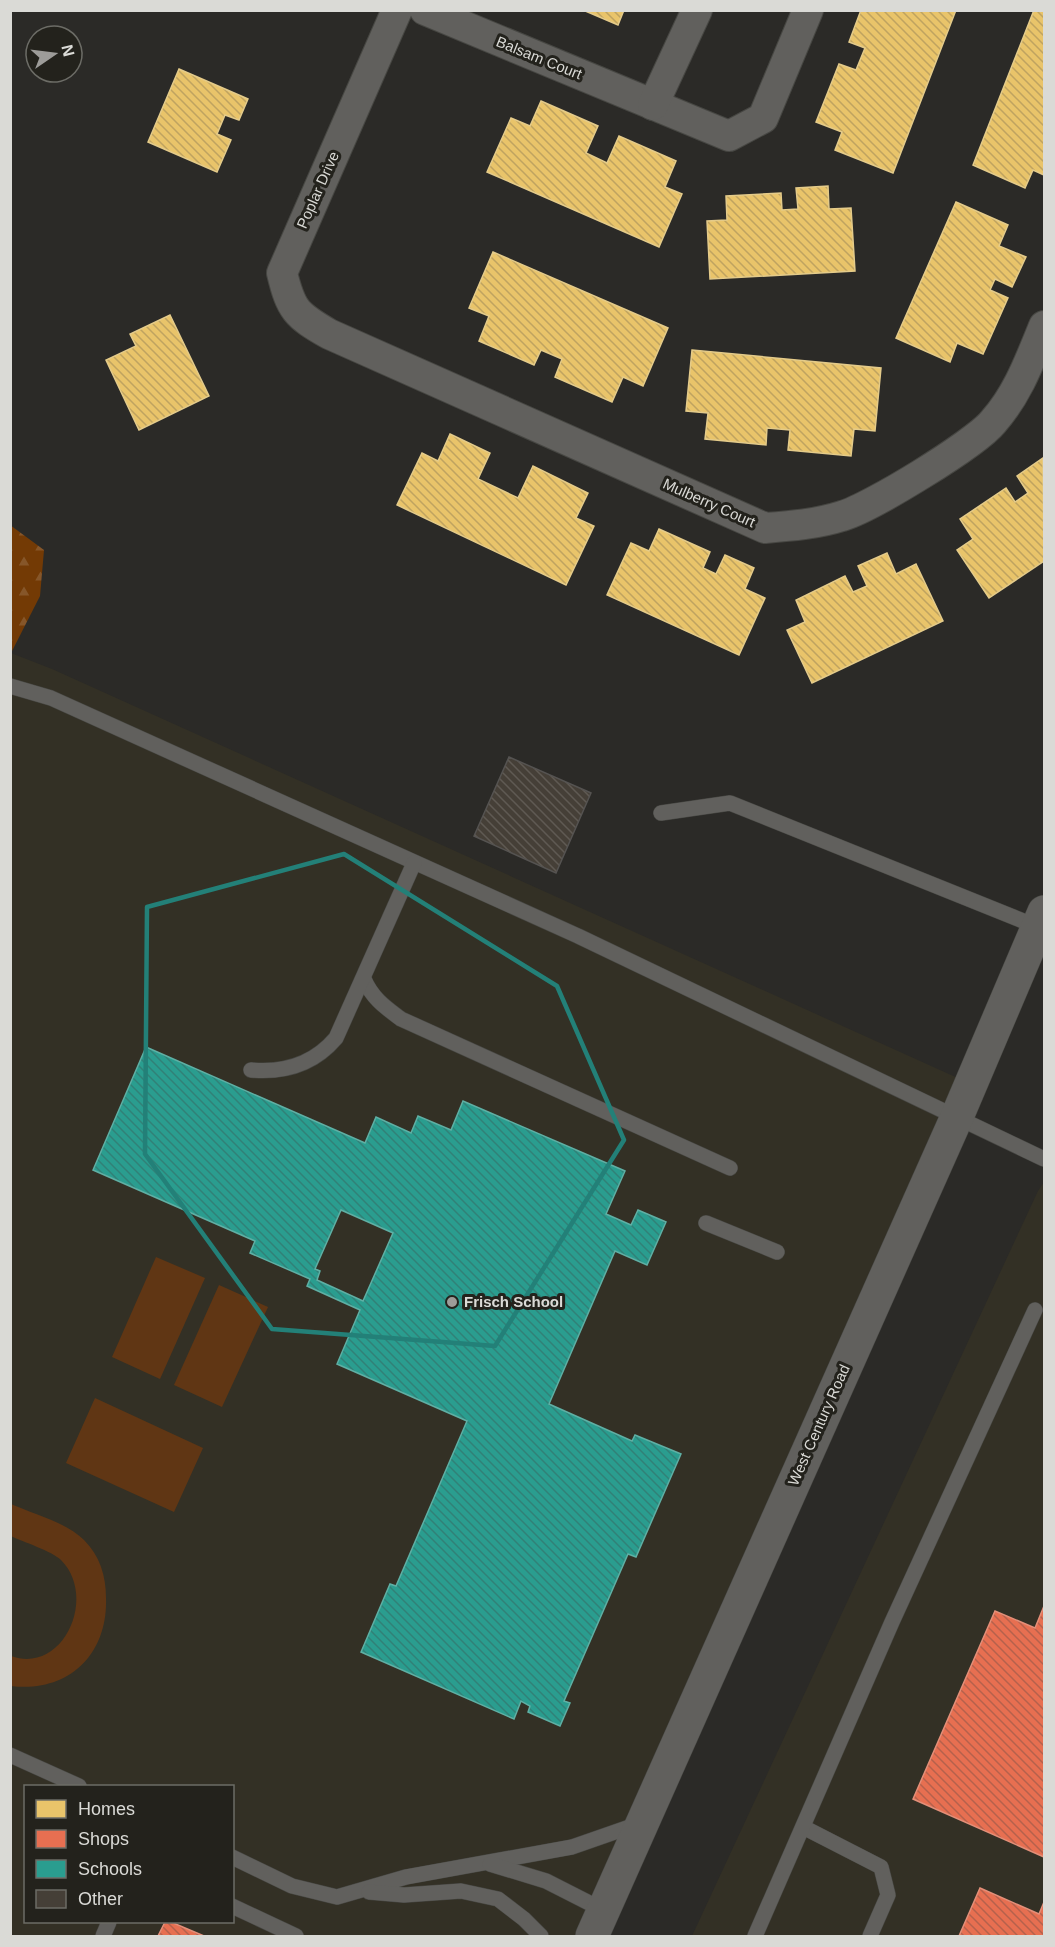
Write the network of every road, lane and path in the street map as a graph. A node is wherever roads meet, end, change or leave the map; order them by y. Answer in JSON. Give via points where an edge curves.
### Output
{"nodes":[{"id":1,"x":397,"y":10,"type":"edge"},
{"id":2,"x":425,"y":10,"type":"edge"},
{"id":3,"x":697,"y":10,"type":"edge"},
{"id":4,"x":808,"y":10,"type":"edge"},
{"id":5,"x":653,"y":105,"type":"junction"},
{"id":6,"x":1044,"y":326,"type":"edge"},
{"id":7,"x":351,"y":342,"type":"joint"},
{"id":8,"x":10,"y":686,"type":"edge"},
{"id":9,"x":661,"y":813,"type":"dead end"},
{"id":10,"x":414,"y":862,"type":"junction"},
{"id":11,"x":1041,"y":920,"type":"edge"},
{"id":12,"x":364,"y":979,"type":"junction"},
{"id":13,"x":251,"y":1070,"type":"dead end"},
{"id":14,"x":956,"y":1119,"type":"junction"},
{"id":15,"x":1044,"y":1159,"type":"edge"},
{"id":16,"x":730,"y":1168,"type":"dead end"},
{"id":17,"x":706,"y":1223,"type":"dead end"},
{"id":18,"x":777,"y":1252,"type":"dead end"},
{"id":19,"x":1035,"y":1310,"type":"dead end"},
{"id":20,"x":10,"y":1755,"type":"edge"},
{"id":21,"x":77,"y":1785,"type":"edge"},
{"id":22,"x":642,"y":1822,"type":"junction"},
{"id":23,"x":803,"y":1827,"type":"junction"},
{"id":24,"x":234,"y":1858,"type":"edge"},
{"id":25,"x":483,"y":1862,"type":"junction"},
{"id":26,"x":360,"y":1891,"type":"junction"},
{"id":27,"x":234,"y":1907,"type":"edge"},
{"id":28,"x":598,"y":1923,"type":"edge"},
{"id":29,"x":296,"y":1936,"type":"edge"},
{"id":30,"x":541,"y":1936,"type":"edge"},
{"id":31,"x":755,"y":1936,"type":"edge"},
{"id":32,"x":870,"y":1936,"type":"edge"}],
"edges":[{"from":1,"to":7,"type":"street","name":"Poplar Drive","via":[[282,273],[289,301],[304,320]]},
{"from":2,"to":5,"type":"street","name":"Balsam Court"},
{"from":3,"to":5,"type":"street"},
{"from":4,"to":5,"type":"street","name":"Balsam Court","via":[[763,118],[729,136]]},
{"from":6,"to":7,"type":"street","name":"Mulberry Court","via":[[1014,395],[992,424],[966,445],[844,516],[813,524],[765,528]]},
{"from":8,"to":10,"type":"lane","via":[[51,699]]},
{"from":9,"to":11,"type":"lane","via":[[730,803]]},
{"from":10,"to":12,"type":"lane"},
{"from":10,"to":14,"type":"lane","via":[[578,936]]},
{"from":11,"to":14,"type":"main road","name":"West Century Road"},
{"from":12,"to":13,"type":"lane","via":[[346,1019],[326,1050],[306,1063],[269,1071]]},
{"from":12,"to":16,"type":"lane","via":[[375,998],[401,1018]]},
{"from":14,"to":15,"type":"lane"},
{"from":14,"to":22,"type":"main road","name":"West Century Road"},
{"from":17,"to":18,"type":"lane"},
{"from":19,"to":23,"type":"lane"},
{"from":20,"to":21,"type":"lane"},
{"from":22,"to":25,"type":"lane","via":[[572,1847]]},
{"from":22,"to":28,"type":"main road","name":"West Century Road"},
{"from":23,"to":31,"type":"lane"},
{"from":23,"to":32,"type":"lane","via":[[881,1867],[888,1895]]},
{"from":24,"to":26,"type":"lane","via":[[292,1886],[337,1897]]},
{"from":25,"to":26,"type":"lane","via":[[406,1877]]},
{"from":25,"to":28,"type":"lane","via":[[546,1881]]},
{"from":26,"to":30,"type":"lane","via":[[404,1895],[461,1891],[498,1899]]},
{"from":27,"to":29,"type":"lane"}]}
